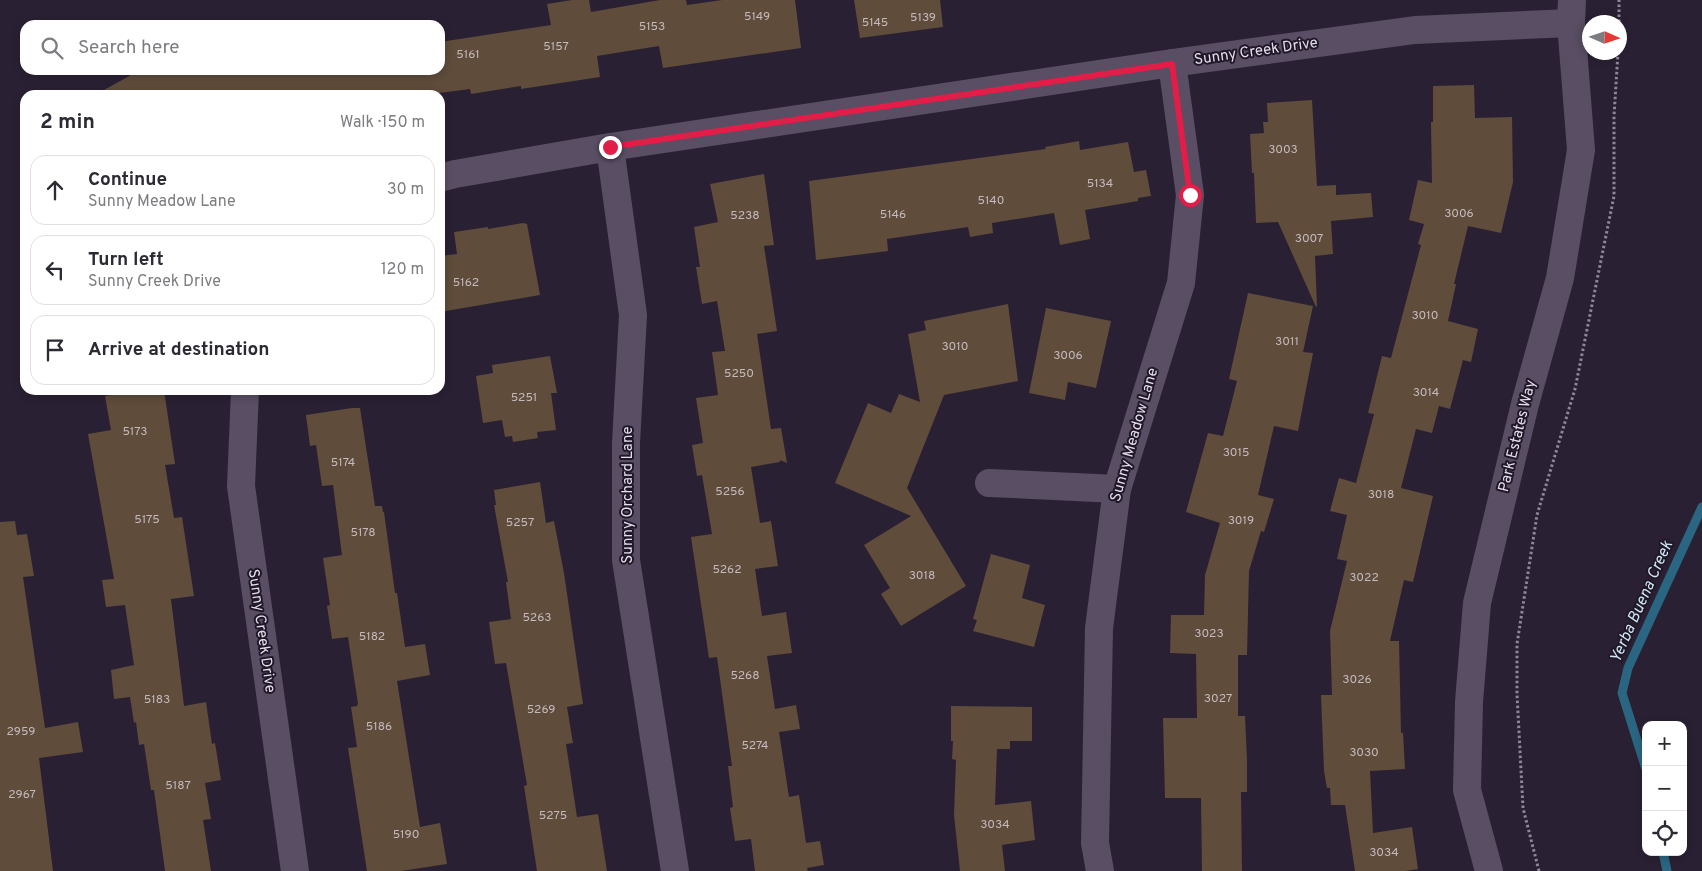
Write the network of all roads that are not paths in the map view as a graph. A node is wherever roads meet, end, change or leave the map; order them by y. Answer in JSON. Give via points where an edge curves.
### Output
{"nodes":[{"id":1,"x":1572,"y":12,"type":"edge"},
{"id":2,"x":1172,"y":64,"type":"junction"},
{"id":3,"x":610,"y":147,"type":"junction"},
{"id":4,"x":445,"y":177,"type":"edge"},
{"id":5,"x":245,"y":395,"type":"edge"},
{"id":6,"x":989,"y":483,"type":"dead end"},
{"id":7,"x":1117,"y":489,"type":"junction"},
{"id":8,"x":295,"y":871,"type":"edge"},
{"id":9,"x":674,"y":871,"type":"edge"},
{"id":10,"x":1100,"y":871,"type":"edge"},
{"id":11,"x":1489,"y":871,"type":"edge"}],
"edges":[{"from":1,"to":2,"type":"street","name":"Sunny Creek Drive"},
{"from":1,"to":11,"type":"street","name":"Park Estates Way","via":[[1582,150],[1560,278],[1525,404],[1477,603],[1469,702],[1467,790]]},
{"from":2,"to":3,"type":"street","name":"Sunny Creek Drive"},
{"from":2,"to":7,"type":"street","name":"Sunny Meadow Lane","via":[[1190,195],[1181,283]]},
{"from":3,"to":4,"type":"street","name":"Sunny Creek Drive"},
{"from":3,"to":9,"type":"street","name":"Sunny Orchard Lane","via":[[633,315],[626,443],[626,560]]},
{"from":5,"to":8,"type":"street","name":"Sunny Creek Drive","via":[[241,486]]},
{"from":6,"to":7,"type":"street"},
{"from":7,"to":10,"type":"street","name":"Sunny Meadow Lane","via":[[1099,628],[1095,843]]}]}
